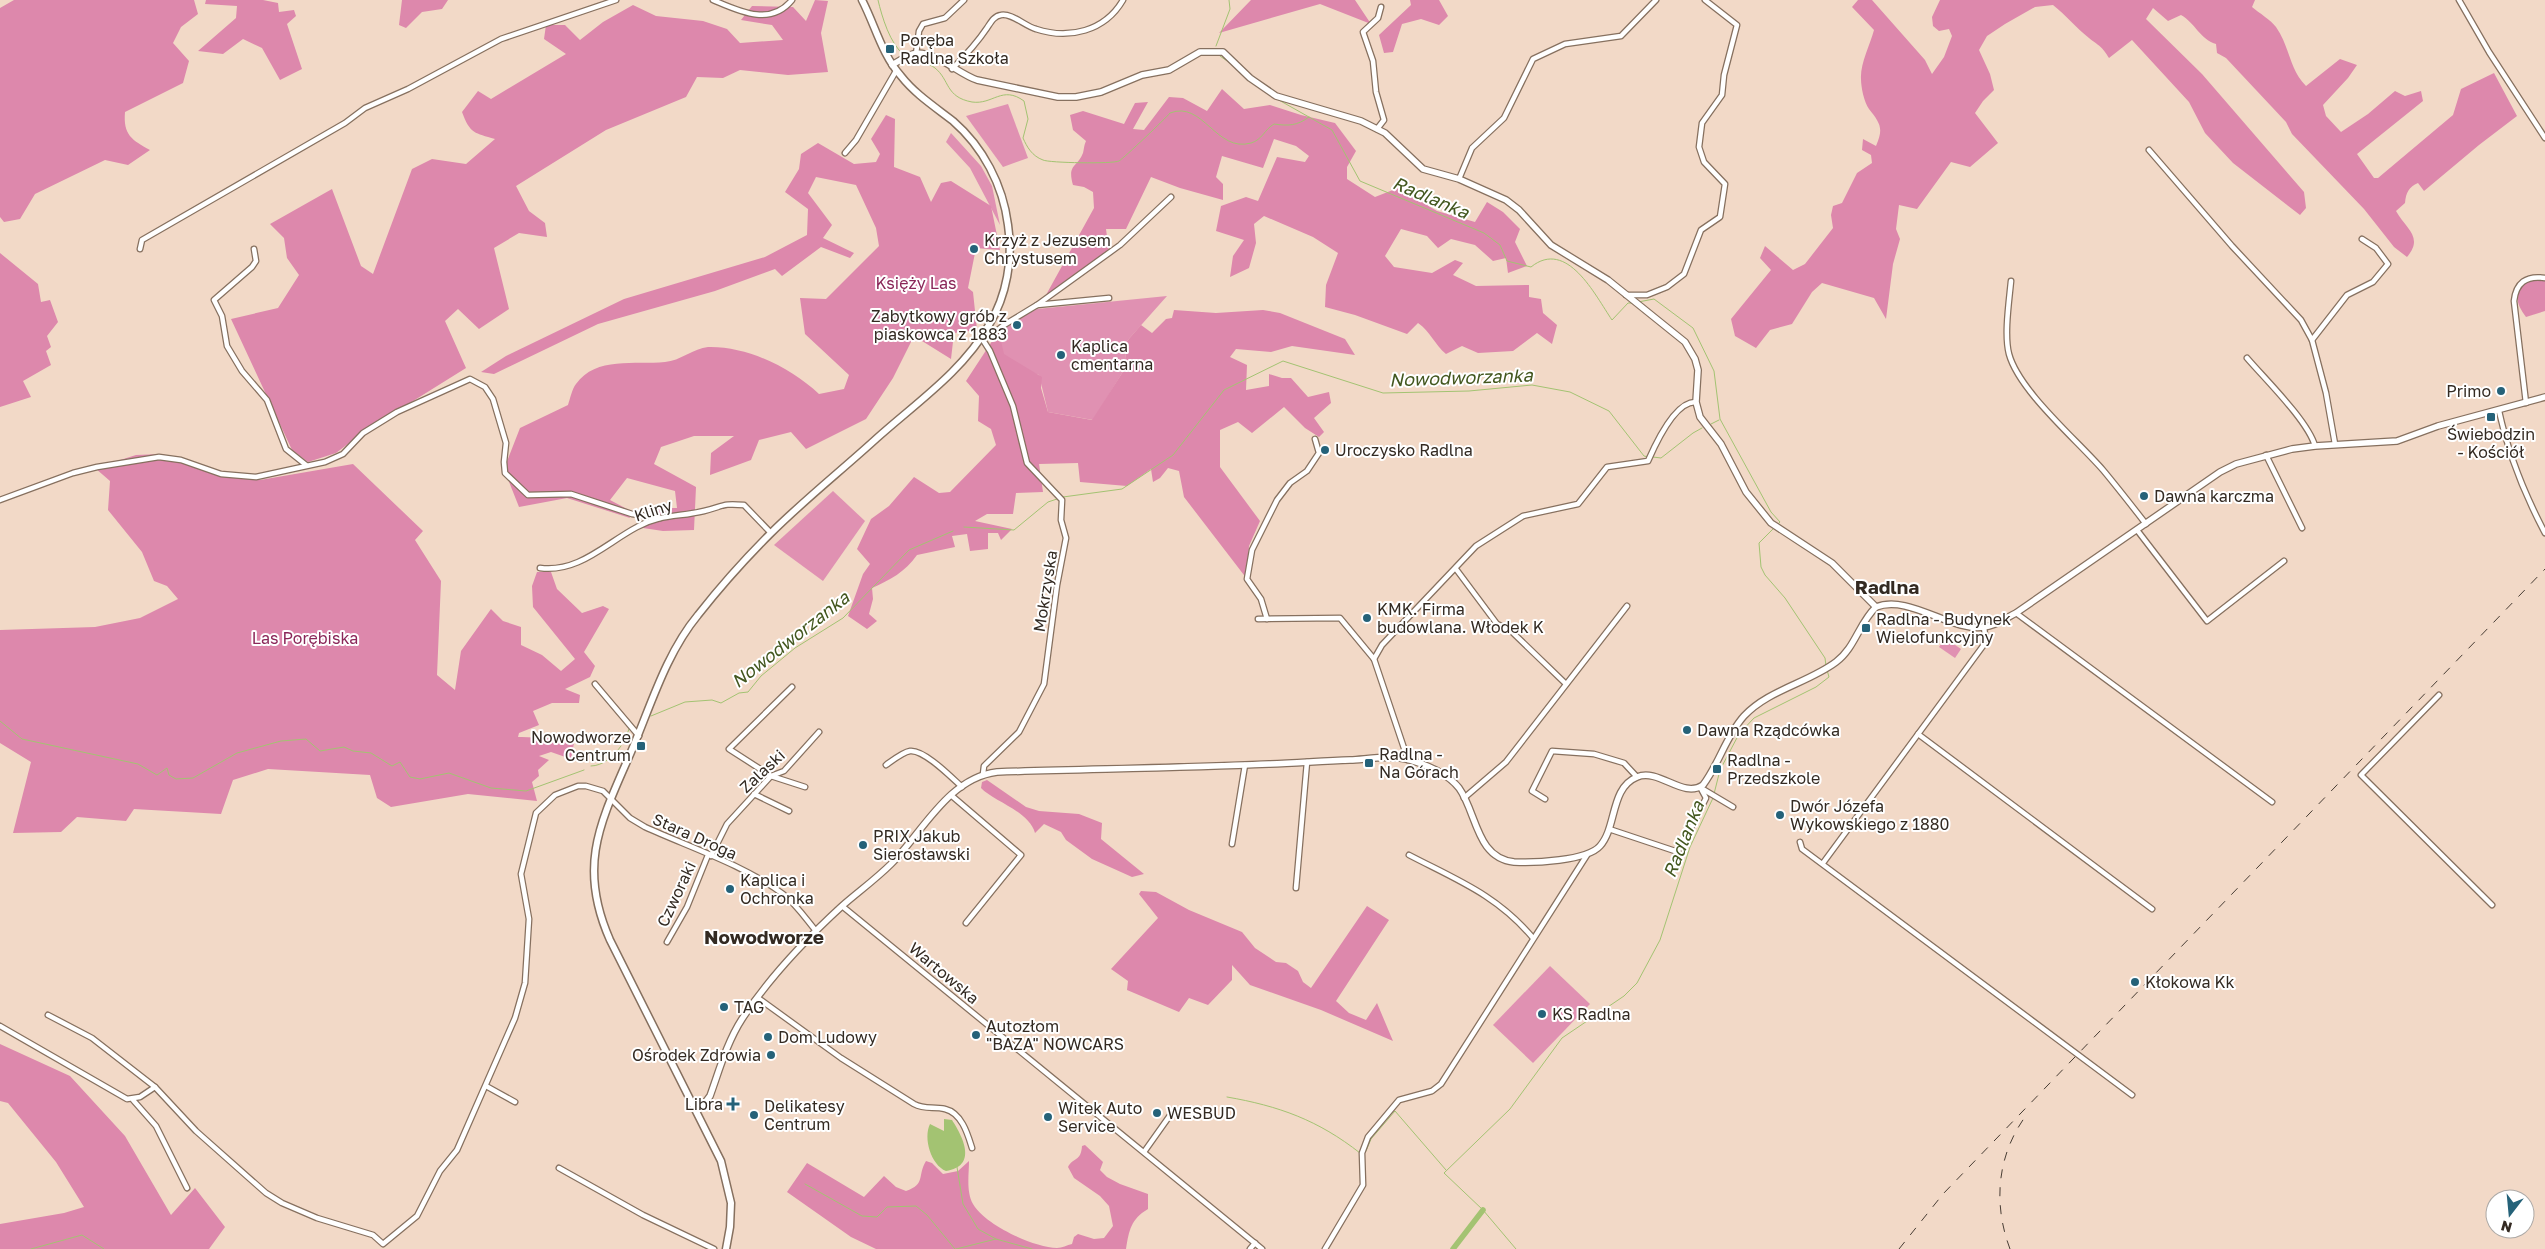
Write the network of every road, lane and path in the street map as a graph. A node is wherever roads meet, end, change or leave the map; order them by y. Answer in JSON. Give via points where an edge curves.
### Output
{"nodes":[{"id":1,"x":616,"y":0,"type":"edge"},
{"id":2,"x":713,"y":0,"type":"edge"},
{"id":3,"x":792,"y":0,"type":"edge"},
{"id":4,"x":862,"y":0,"type":"edge"},
{"id":5,"x":964,"y":0,"type":"edge"},
{"id":6,"x":1123,"y":0,"type":"edge"},
{"id":7,"x":1656,"y":0,"type":"edge"},
{"id":8,"x":1705,"y":0,"type":"edge"},
{"id":9,"x":2459,"y":0,"type":"edge"},
{"id":10,"x":1381,"y":7,"type":"dead end"},
{"id":11,"x":914,"y":54,"type":"junction"},
{"id":12,"x":894,"y":68,"type":"junction"},
{"id":13,"x":952,"y":68,"type":"junction"},
{"id":14,"x":1377,"y":129,"type":"junction"},
{"id":15,"x":2545,"y":138,"type":"edge"},
{"id":16,"x":2149,"y":150,"type":"dead end"},
{"id":17,"x":845,"y":153,"type":"dead end"},
{"id":18,"x":1458,"y":179,"type":"junction"},
{"id":19,"x":1171,"y":197,"type":"dead end"},
{"id":20,"x":2362,"y":239,"type":"dead end"},
{"id":21,"x":140,"y":249,"type":"dead end"},
{"id":22,"x":254,"y":249,"type":"dead end"},
{"id":23,"x":2545,"y":278,"type":"edge"},
{"id":24,"x":2011,"y":281,"type":"dead end"},
{"id":25,"x":1629,"y":297,"type":"junction"},
{"id":26,"x":1109,"y":298,"type":"dead end"},
{"id":27,"x":1037,"y":306,"type":"junction"},
{"id":28,"x":983,"y":335,"type":"junction"},
{"id":29,"x":2312,"y":340,"type":"junction"},
{"id":30,"x":2247,"y":358,"type":"dead end"},
{"id":31,"x":2545,"y":397,"type":"edge"},
{"id":32,"x":1696,"y":402,"type":"junction"},
{"id":33,"x":2526,"y":403,"type":"junction"},
{"id":34,"x":2499,"y":411,"type":"junction"},
{"id":35,"x":1315,"y":438,"type":"dead end"},
{"id":36,"x":2335,"y":444,"type":"junction"},
{"id":37,"x":2315,"y":446,"type":"junction"},
{"id":38,"x":2266,"y":455,"type":"junction"},
{"id":39,"x":306,"y":466,"type":"junction"},
{"id":40,"x":0,"y":500,"type":"edge"},
{"id":41,"x":660,"y":518,"type":"junction"},
{"id":42,"x":2146,"y":524,"type":"junction"},
{"id":43,"x":2302,"y":528,"type":"dead end"},
{"id":44,"x":2137,"y":530,"type":"junction"},
{"id":45,"x":771,"y":533,"type":"junction"},
{"id":46,"x":2545,"y":533,"type":"edge"},
{"id":47,"x":2284,"y":561,"type":"dead end"},
{"id":48,"x":540,"y":568,"type":"dead end"},
{"id":49,"x":1456,"y":569,"type":"junction"},
{"id":50,"x":1626,"y":606,"type":"dead end"},
{"id":51,"x":1876,"y":607,"type":"junction"},
{"id":52,"x":2016,"y":613,"type":"junction"},
{"id":53,"x":1258,"y":619,"type":"dead end"},
{"id":54,"x":1267,"y":619,"type":"junction"},
{"id":55,"x":1984,"y":628,"type":"junction"},
{"id":56,"x":1374,"y":659,"type":"junction"},
{"id":57,"x":594,"y":684,"type":"dead end"},
{"id":58,"x":1566,"y":684,"type":"junction"},
{"id":59,"x":792,"y":687,"type":"dead end"},
{"id":60,"x":2439,"y":695,"type":"dead end"},
{"id":61,"x":819,"y":732,"type":"dead end"},
{"id":62,"x":1918,"y":734,"type":"junction"},
{"id":63,"x":638,"y":736,"type":"junction"},
{"id":64,"x":1408,"y":760,"type":"junction"},
{"id":65,"x":1307,"y":762,"type":"junction"},
{"id":66,"x":886,"y":765,"type":"dead end"},
{"id":67,"x":1245,"y":765,"type":"junction"},
{"id":68,"x":983,"y":774,"type":"junction"},
{"id":69,"x":771,"y":776,"type":"junction"},
{"id":70,"x":1637,"y":777,"type":"junction"},
{"id":71,"x":962,"y":786,"type":"junction"},
{"id":72,"x":805,"y":787,"type":"dead end"},
{"id":73,"x":1700,"y":787,"type":"junction"},
{"id":74,"x":754,"y":794,"type":"junction"},
{"id":75,"x":952,"y":796,"type":"junction"},
{"id":76,"x":611,"y":798,"type":"junction"},
{"id":77,"x":1464,"y":798,"type":"junction"},
{"id":78,"x":1545,"y":799,"type":"dead end"},
{"id":79,"x":2272,"y":802,"type":"dead end"},
{"id":80,"x":1733,"y":807,"type":"dead end"},
{"id":81,"x":789,"y":811,"type":"dead end"},
{"id":82,"x":1609,"y":829,"type":"junction"},
{"id":83,"x":1800,"y":842,"type":"dead end"},
{"id":84,"x":1232,"y":844,"type":"dead end"},
{"id":85,"x":1408,"y":855,"type":"dead end"},
{"id":86,"x":1587,"y":855,"type":"junction"},
{"id":87,"x":709,"y":856,"type":"junction"},
{"id":88,"x":1823,"y":863,"type":"junction"},
{"id":89,"x":1296,"y":888,"type":"dead end"},
{"id":90,"x":2492,"y":905,"type":"dead end"},
{"id":91,"x":842,"y":906,"type":"junction"},
{"id":92,"x":2152,"y":909,"type":"dead end"},
{"id":93,"x":966,"y":923,"type":"dead end"},
{"id":94,"x":816,"y":931,"type":"junction"},
{"id":95,"x":1533,"y":938,"type":"junction"},
{"id":96,"x":667,"y":942,"type":"dead end"},
{"id":97,"x":758,"y":998,"type":"junction"},
{"id":98,"x":48,"y":1015,"type":"dead end"},
{"id":99,"x":0,"y":1026,"type":"edge"},
{"id":100,"x":486,"y":1086,"type":"junction"},
{"id":101,"x":155,"y":1087,"type":"junction"},
{"id":102,"x":2132,"y":1095,"type":"dead end"},
{"id":103,"x":133,"y":1100,"type":"junction"},
{"id":104,"x":515,"y":1102,"type":"dead end"},
{"id":105,"x":697,"y":1108,"type":"junction"},
{"id":106,"x":1171,"y":1114,"type":"dead end"},
{"id":107,"x":972,"y":1148,"type":"dead end"},
{"id":108,"x":1144,"y":1152,"type":"junction"},
{"id":109,"x":559,"y":1168,"type":"dead end"},
{"id":110,"x":188,"y":1188,"type":"dead end"},
{"id":111,"x":1255,"y":1243,"type":"junction"},
{"id":112,"x":383,"y":1244,"type":"junction"},
{"id":113,"x":388,"y":1249,"type":"edge"},
{"id":114,"x":714,"y":1249,"type":"edge"},
{"id":115,"x":726,"y":1249,"type":"edge"},
{"id":116,"x":1250,"y":1249,"type":"edge"},
{"id":117,"x":1262,"y":1249,"type":"edge"},
{"id":118,"x":1325,"y":1249,"type":"edge"}],
"edges":[{"from":1,"to":21,"type":"street","via":[[502,39],[365,108],[345,123],[142,240]]},
{"from":2,"to":3,"type":"street","via":[[756,15],[772,14]]},
{"from":4,"to":12,"type":"main road"},
{"from":5,"to":11,"type":"street","via":[[945,18],[923,24]]},
{"from":6,"to":13,"type":"street","via":[[1104,21],[1090,30],[1073,34],[1036,29],[1000,15],[993,18],[974,48]]},
{"from":7,"to":18,"type":"street","via":[[1620,36],[1565,44],[1534,59],[1504,118],[1472,148]]},
{"from":8,"to":25,"type":"street","via":[[1737,25],[1722,95],[1702,123],[1699,147],[1704,162],[1724,184],[1720,217],[1700,230],[1684,274],[1668,287],[1647,295]]},
{"from":9,"to":15,"type":"street"},
{"from":10,"to":14,"type":"street","via":[[1378,18],[1363,32],[1373,61],[1376,92],[1384,120]]},
{"from":11,"to":12,"type":"street"},
{"from":11,"to":13,"type":"street","via":[[934,57]]},
{"from":12,"to":17,"type":"street","via":[[856,140]]},
{"from":12,"to":28,"type":"main road","via":[[908,85],[971,140],[986,160],[1000,189],[1008,221],[1010,256],[1003,295]]},
{"from":13,"to":14,"type":"street","via":[[977,80],[1058,96],[1076,96],[1101,92],[1142,75],[1169,70],[1200,52],[1223,52],[1250,78],[1276,96],[1361,121]]},
{"from":14,"to":18,"type":"street","via":[[1423,169]]},
{"from":16,"to":29,"type":"street","via":[[2301,320]]},
{"from":18,"to":25,"type":"street","via":[[1506,200],[1551,246],[1608,280]]},
{"from":19,"to":27,"type":"street","via":[[1120,245]]},
{"from":20,"to":29,"type":"street","via":[[2376,248],[2388,264],[2373,282],[2347,295]]},
{"from":22,"to":39,"type":"street","via":[[256,262],[214,300],[222,316],[227,346],[267,400],[286,449]]},
{"from":23,"to":33,"type":"street","via":[[2528,278],[2519,283],[2515,291]]},
{"from":24,"to":42,"type":"street","via":[[2008,342],[2015,368]]},
{"from":25,"to":32,"type":"street","via":[[1685,342],[1698,370]]},
{"from":26,"to":27,"type":"street"},
{"from":27,"to":28,"type":"street","via":[[994,333]]},
{"from":28,"to":45,"type":"main road","via":[[966,358],[940,383]]},
{"from":28,"to":68,"type":"street","name":"Mokrzyska","via":[[1013,406],[1027,463],[1062,500],[1061,520],[1066,538],[1044,684],[1019,732],[984,766]]},
{"from":29,"to":36,"type":"street"},
{"from":30,"to":37,"type":"street","via":[[2312,436]]},
{"from":31,"to":33,"type":"street"},
{"from":32,"to":49,"type":"street","via":[[1686,404],[1666,426],[1648,461],[1608,467],[1578,504],[1523,516],[1476,546]]},
{"from":32,"to":51,"type":"street","via":[[1700,417],[1721,444],[1746,492],[1773,524],[1832,563]]},
{"from":33,"to":34,"type":"street"},
{"from":34,"to":36,"type":"street","via":[[2438,426],[2396,441]]},
{"from":34,"to":46,"type":"street","via":[[2516,468]]},
{"from":35,"to":54,"type":"street","via":[[1319,454],[1307,471],[1290,482],[1277,500],[1252,550],[1247,579],[1260,598]]},
{"from":36,"to":37,"type":"street"},
{"from":37,"to":38,"type":"street"},
{"from":38,"to":42,"type":"street","via":[[2220,472]]},
{"from":38,"to":43,"type":"street"},
{"from":39,"to":40,"type":"street","via":[[268,477],[256,477],[221,474],[181,460],[159,457],[74,473]]},
{"from":39,"to":41,"type":"street","via":[[335,458],[363,433],[397,412],[470,379],[485,387],[493,399],[506,443],[506,474],[528,495],[571,494],[632,514]]},
{"from":41,"to":45,"type":"street","name":"Kliny","via":[[703,511],[724,503],[744,505]]},
{"from":41,"to":48,"type":"street","name":"Kliny","via":[[638,526],[580,562],[563,568]]},
{"from":42,"to":44,"type":"street"},
{"from":44,"to":47,"type":"street","via":[[2207,620]]},
{"from":44,"to":52,"type":"street"},
{"from":45,"to":63,"type":"main road","via":[[686,631],[664,673]]},
{"from":49,"to":56,"type":"street","via":[[1382,645]]},
{"from":49,"to":58,"type":"street","via":[[1497,624],[1510,630]]},
{"from":50,"to":58,"type":"street"},
{"from":51,"to":55,"type":"street","via":[[1903,607],[1962,625]]},
{"from":51,"to":73,"type":"street","via":[[1850,648],[1831,665],[1746,714]]},
{"from":52,"to":55,"type":"street"},
{"from":52,"to":79,"type":"street"},
{"from":53,"to":54,"type":"street"},
{"from":54,"to":56,"type":"street","via":[[1340,618]]},
{"from":55,"to":62,"type":"street","via":[[1983,646]]},
{"from":56,"to":64,"type":"street"},
{"from":57,"to":63,"type":"street"},
{"from":58,"to":77,"type":"street","via":[[1506,762]]},
{"from":59,"to":69,"type":"street","via":[[729,749]]},
{"from":60,"to":90,"type":"street","via":[[2361,775]]},
{"from":61,"to":69,"type":"street","name":"Zalaski","via":[[784,771]]},
{"from":62,"to":88,"type":"street"},
{"from":62,"to":92,"type":"street"},
{"from":63,"to":76,"type":"main road"},
{"from":64,"to":65,"type":"street","via":[[1377,758]]},
{"from":64,"to":77,"type":"street","via":[[1442,774],[1458,787]]},
{"from":65,"to":67,"type":"street"},
{"from":65,"to":89,"type":"street"},
{"from":66,"to":71,"type":"street","via":[[908,751],[917,751]]},
{"from":67,"to":68,"type":"street"},
{"from":67,"to":84,"type":"street"},
{"from":68,"to":71,"type":"street"},
{"from":69,"to":72,"type":"street"},
{"from":69,"to":74,"type":"street","name":"Zalaski"},
{"from":70,"to":73,"type":"street","via":[[1649,776],[1688,788]]},
{"from":70,"to":78,"type":"street","via":[[1624,763],[1594,754],[1552,751],[1532,791]]},
{"from":70,"to":82,"type":"street","via":[[1620,794]]},
{"from":71,"to":75,"type":"street"},
{"from":73,"to":80,"type":"street"},
{"from":73,"to":82,"type":"street","via":[[1706,798],[1681,848],[1675,851]]},
{"from":74,"to":81,"type":"street"},
{"from":74,"to":87,"type":"street","name":"Zalaski","via":[[727,824]]},
{"from":75,"to":91,"type":"street","via":[[893,862]]},
{"from":75,"to":93,"type":"street","via":[[1021,855]]},
{"from":76,"to":87,"type":"street","name":"Stara Droga","via":[[644,827]]},
{"from":76,"to":100,"type":"street","name":"Stara Droga","via":[[593,787],[578,786],[555,795],[536,813],[521,874],[529,919],[525,983],[507,1040]]},
{"from":76,"to":105,"type":"main road","via":[[596,844],[596,902],[610,940]]},
{"from":77,"to":86,"type":"street","via":[[1484,844],[1499,858],[1529,862]]},
{"from":82,"to":86,"type":"street","via":[[1601,845]]},
{"from":83,"to":88,"type":"street","via":[[1802,849]]},
{"from":85,"to":95,"type":"street","via":[[1459,879],[1505,908]]},
{"from":86,"to":95,"type":"street"},
{"from":87,"to":94,"type":"street","name":"Stara Droga","via":[[784,894]]},
{"from":87,"to":96,"type":"street","name":"Czworaki","via":[[687,907]]},
{"from":88,"to":102,"type":"street"},
{"from":91,"to":94,"type":"street"},
{"from":91,"to":108,"type":"street","name":"Wartowska"},
{"from":94,"to":97,"type":"street"},
{"from":95,"to":118,"type":"street","via":[[1441,1084],[1432,1091],[1399,1100],[1368,1138],[1362,1153],[1363,1185]]},
{"from":97,"to":105,"type":"street","via":[[732,1038],[710,1096]]},
{"from":97,"to":107,"type":"street","via":[[841,1058],[914,1104],[923,1109],[945,1109],[953,1113],[967,1133]]},
{"from":98,"to":101,"type":"street","via":[[92,1038]]},
{"from":99,"to":103,"type":"street","via":[[100,1085]]},
{"from":100,"to":104,"type":"street"},
{"from":100,"to":112,"type":"street","name":"Stara Droga","via":[[457,1150],[440,1171],[423,1207],[412,1223]]},
{"from":101,"to":103,"type":"street"},
{"from":101,"to":112,"type":"street","via":[[196,1131],[266,1193],[282,1204],[317,1218],[373,1235]]},
{"from":103,"to":110,"type":"street","via":[[156,1126]]},
{"from":105,"to":115,"type":"main road","via":[[726,1175],[731,1212]]},
{"from":106,"to":108,"type":"street"},
{"from":108,"to":111,"type":"street","name":"Wartowska"},
{"from":109,"to":114,"type":"street","via":[[643,1215]]},
{"from":111,"to":116,"type":"street"},
{"from":111,"to":117,"type":"street","name":"Wartowska"},
{"from":112,"to":113,"type":"street"}]}
